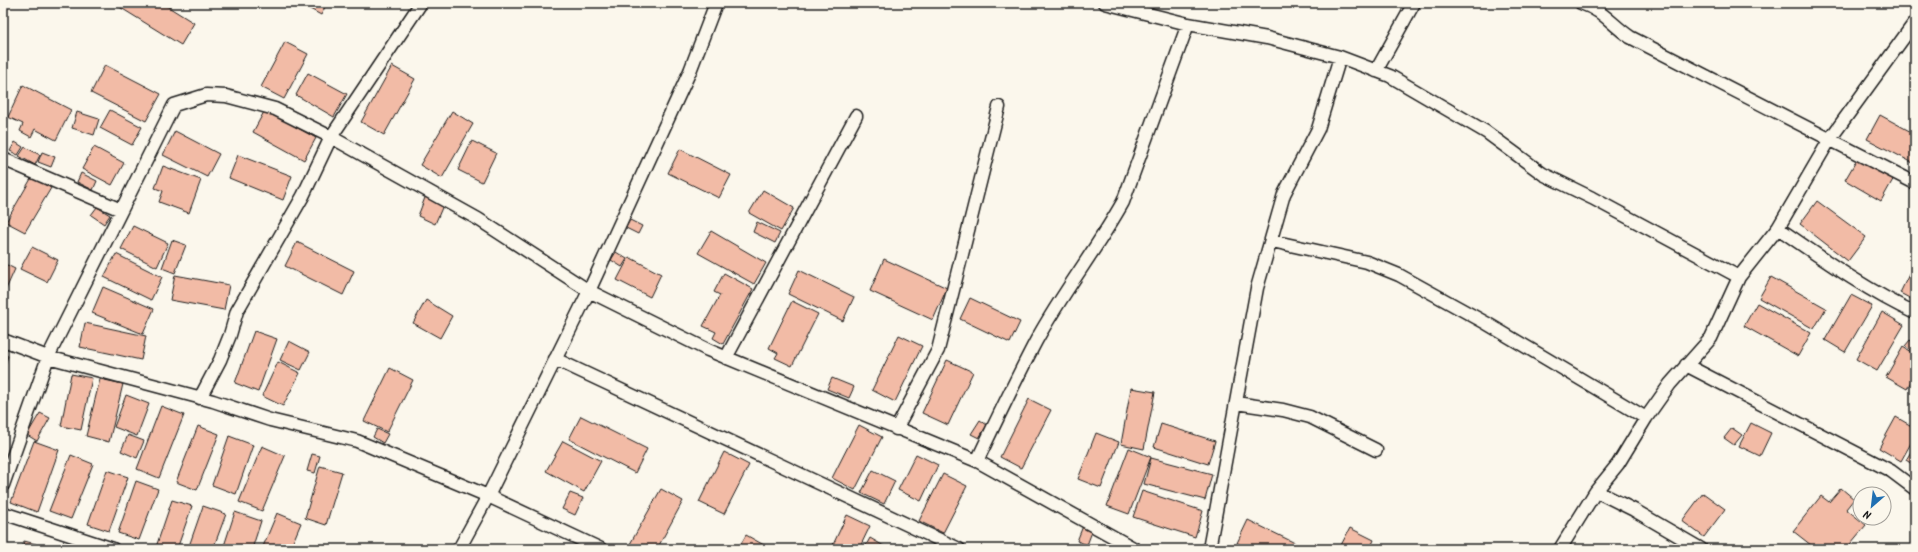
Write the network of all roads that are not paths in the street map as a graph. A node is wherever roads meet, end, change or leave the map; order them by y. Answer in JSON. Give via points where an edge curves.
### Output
{"nodes":[{"id":1,"x":422,"y":3,"type":"edge"},
{"id":2,"x":716,"y":3,"type":"edge"},
{"id":3,"x":1105,"y":3,"type":"edge"},
{"id":4,"x":1414,"y":3,"type":"edge"},
{"id":5,"x":1581,"y":3,"type":"edge"},
{"id":6,"x":1915,"y":22,"type":"edge"},
{"id":7,"x":1188,"y":24,"type":"junction"},
{"id":8,"x":1340,"y":57,"type":"junction"},
{"id":9,"x":1376,"y":72,"type":"junction"},
{"id":10,"x":999,"y":107,"type":"dead end"},
{"id":11,"x":856,"y":116,"type":"dead end"},
{"id":12,"x":331,"y":137,"type":"junction"},
{"id":13,"x":1830,"y":139,"type":"junction"},
{"id":14,"x":3,"y":159,"type":"edge"},
{"id":15,"x":1915,"y":182,"type":"edge"},
{"id":16,"x":121,"y":210,"type":"junction"},
{"id":17,"x":1778,"y":228,"type":"junction"},
{"id":18,"x":1272,"y":241,"type":"junction"},
{"id":19,"x":1739,"y":278,"type":"junction"},
{"id":20,"x":589,"y":291,"type":"junction"},
{"id":21,"x":1915,"y":314,"type":"edge"},
{"id":22,"x":3,"y":340,"type":"edge"},
{"id":23,"x":48,"y":357,"type":"junction"},
{"id":24,"x":555,"y":358,"type":"junction"},
{"id":25,"x":726,"y":358,"type":"junction"},
{"id":26,"x":1686,"y":365,"type":"junction"},
{"id":27,"x":200,"y":398,"type":"junction"},
{"id":28,"x":1236,"y":403,"type":"junction"},
{"id":29,"x":1646,"y":418,"type":"junction"},
{"id":30,"x":896,"y":429,"type":"junction"},
{"id":31,"x":1376,"y":450,"type":"dead end"},
{"id":32,"x":977,"y":461,"type":"junction"},
{"id":33,"x":3,"y":485,"type":"edge"},
{"id":34,"x":1915,"y":489,"type":"edge"},
{"id":35,"x":1596,"y":491,"type":"junction"},
{"id":36,"x":488,"y":496,"type":"junction"},
{"id":37,"x":3,"y":513,"type":"edge"},
{"id":38,"x":113,"y":549,"type":"edge"},
{"id":39,"x":459,"y":549,"type":"edge"},
{"id":40,"x":601,"y":549,"type":"edge"},
{"id":41,"x":959,"y":549,"type":"edge"},
{"id":42,"x":1135,"y":549,"type":"edge"},
{"id":43,"x":1209,"y":549,"type":"edge"},
{"id":44,"x":1560,"y":549,"type":"edge"},
{"id":45,"x":1702,"y":549,"type":"edge"}],
"edges":[{"from":1,"to":12,"type":"street"},
{"from":2,"to":20,"type":"street","via":[[690,71]]},
{"from":3,"to":7,"type":"street"},
{"from":4,"to":9,"type":"street"},
{"from":5,"to":13,"type":"street","via":[[1594,8],[1630,37]]},
{"from":6,"to":13,"type":"street"},
{"from":7,"to":8,"type":"street","via":[[1267,38]]},
{"from":7,"to":32,"type":"street","via":[[1123,202],[1036,341]]},
{"from":8,"to":9,"type":"street"},
{"from":8,"to":18,"type":"street","via":[[1318,129],[1284,194]]},
{"from":9,"to":19,"type":"street","via":[[1390,76],[1486,132],[1543,174]]},
{"from":10,"to":30,"type":"street","via":[[938,350]]},
{"from":11,"to":25,"type":"street"},
{"from":12,"to":16,"type":"street","via":[[275,109],[226,96],[206,95],[174,105]]},
{"from":12,"to":20,"type":"street","via":[[478,219]]},
{"from":12,"to":27,"type":"street","via":[[303,196],[237,311],[220,360]]},
{"from":13,"to":15,"type":"street"},
{"from":13,"to":17,"type":"street"},
{"from":14,"to":16,"type":"street"},
{"from":16,"to":23,"type":"street"},
{"from":17,"to":19,"type":"street"},
{"from":17,"to":21,"type":"street","via":[[1848,276]]},
{"from":18,"to":28,"type":"street","via":[[1257,288]]},
{"from":18,"to":29,"type":"street","via":[[1366,262],[1399,275],[1486,323]]},
{"from":19,"to":26,"type":"street","via":[[1711,338]]},
{"from":20,"to":24,"type":"street"},
{"from":20,"to":25,"type":"street"},
{"from":22,"to":23,"type":"street"},
{"from":23,"to":27,"type":"street"},
{"from":23,"to":33,"type":"street"},
{"from":24,"to":36,"type":"street"},
{"from":24,"to":41,"type":"street"},
{"from":25,"to":30,"type":"street"},
{"from":26,"to":29,"type":"street"},
{"from":26,"to":34,"type":"street","via":[[1891,471]]},
{"from":27,"to":36,"type":"street","via":[[270,420],[357,441]]},
{"from":28,"to":31,"type":"street","via":[[1310,417]]},
{"from":28,"to":43,"type":"street"},
{"from":29,"to":35,"type":"street","via":[[1618,464]]},
{"from":30,"to":32,"type":"street"},
{"from":32,"to":42,"type":"street"},
{"from":35,"to":44,"type":"street"},
{"from":35,"to":45,"type":"street"},
{"from":36,"to":39,"type":"street"},
{"from":36,"to":40,"type":"street"},
{"from":37,"to":38,"type":"street"}]}
